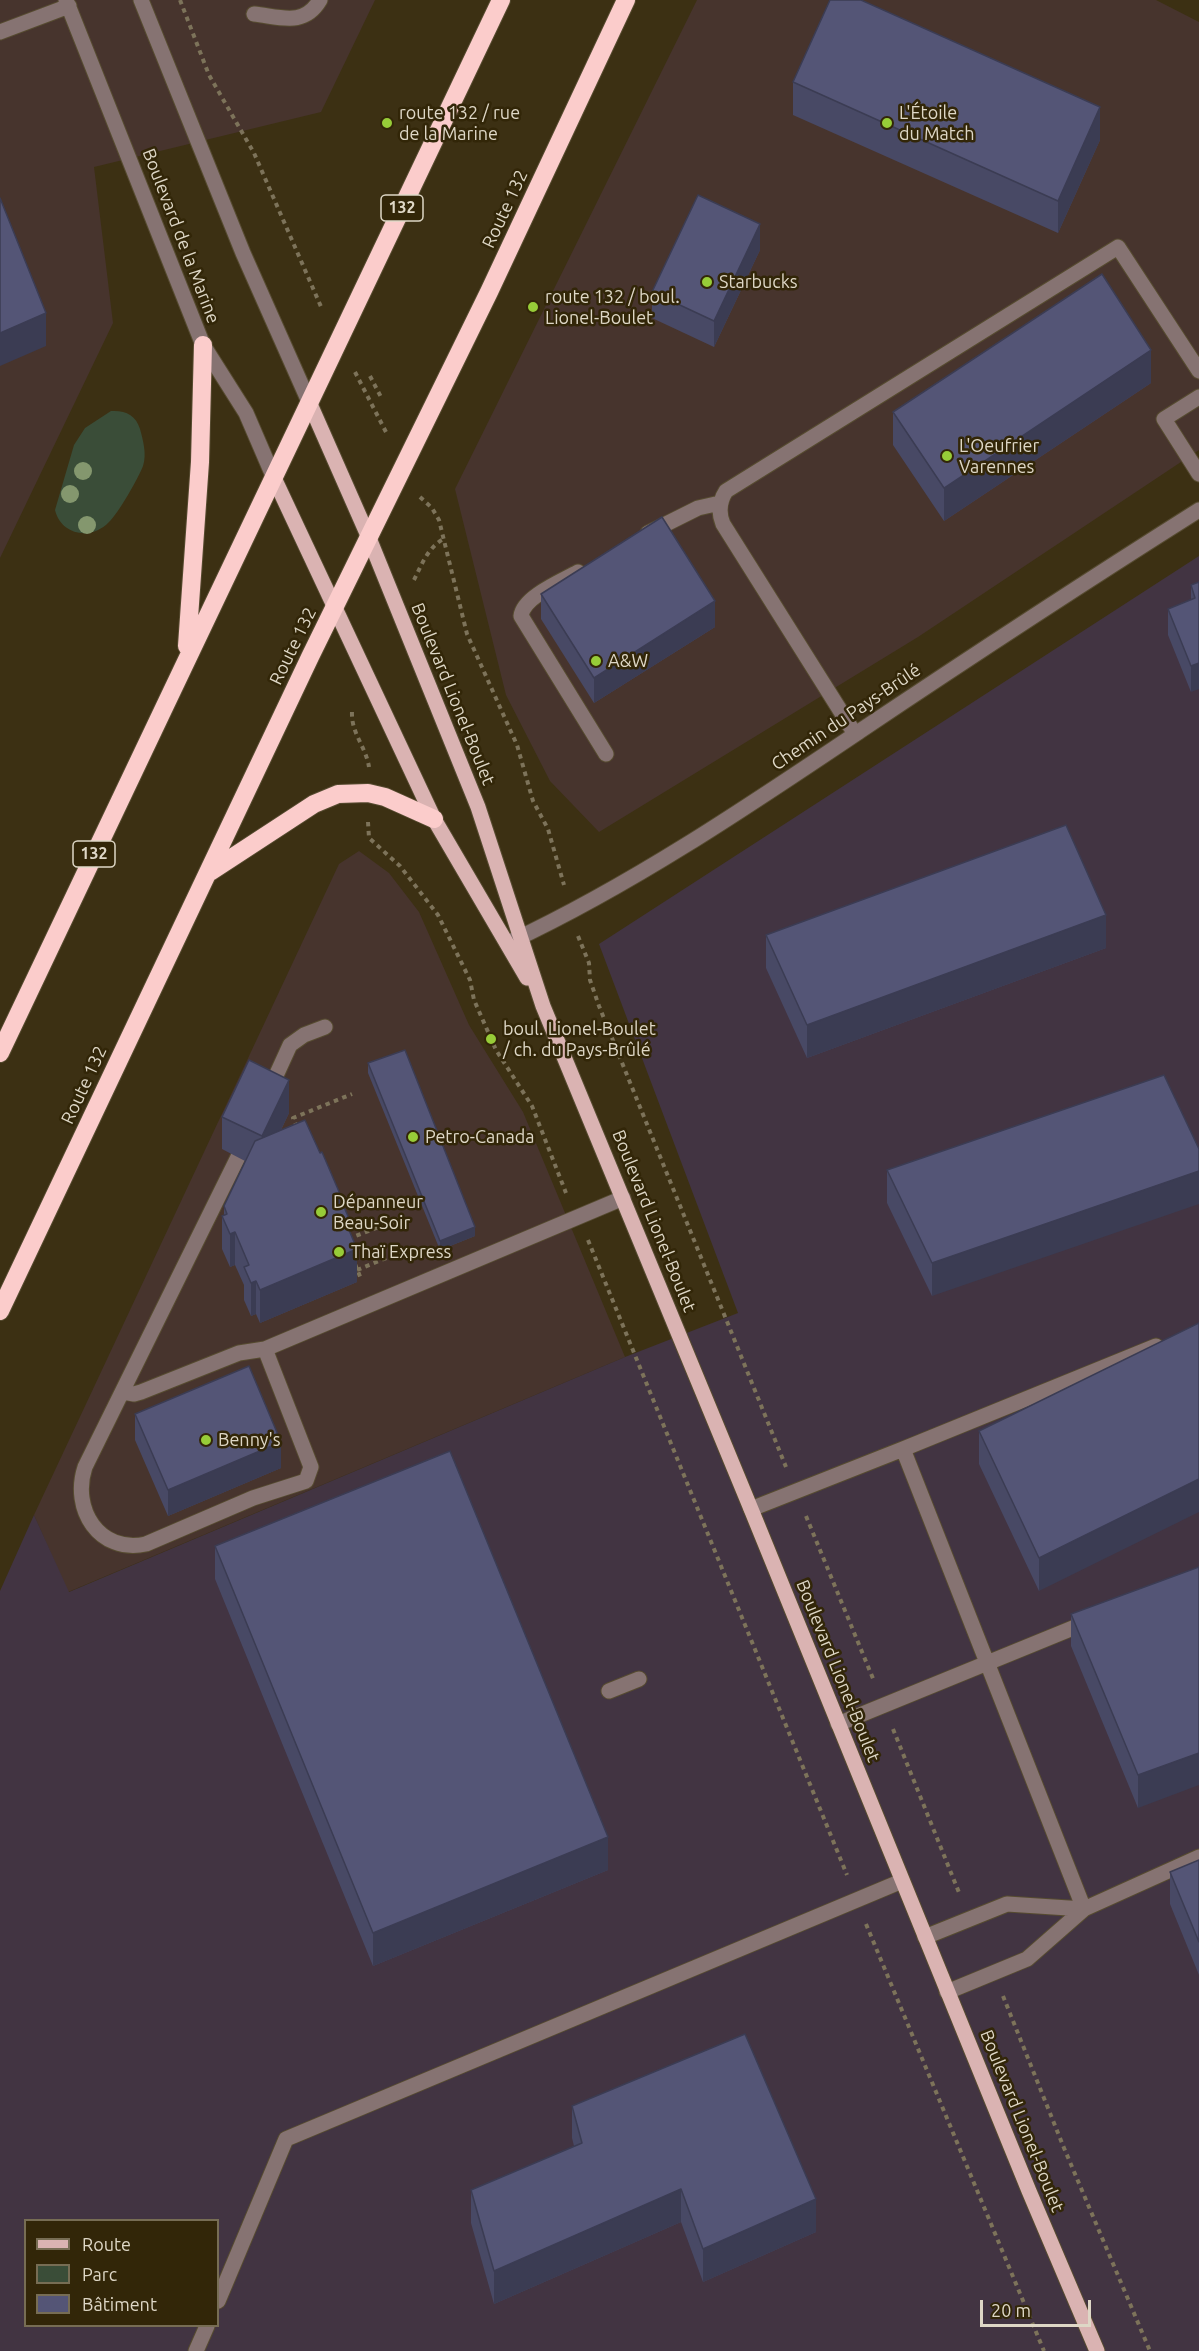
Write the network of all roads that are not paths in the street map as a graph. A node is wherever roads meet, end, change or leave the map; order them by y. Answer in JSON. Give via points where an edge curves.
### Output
{"nodes":[{"id":1,"x":141,"y":0,"type":"edge"},
{"id":2,"x":320,"y":0,"type":"edge"},
{"id":3,"x":501,"y":0,"type":"edge"},
{"id":4,"x":626,"y":0,"type":"edge"},
{"id":5,"x":68,"y":3,"type":"edge"},
{"id":6,"x":254,"y":15,"type":"dead end"},
{"id":7,"x":0,"y":32,"type":"edge"},
{"id":8,"x":203,"y":345,"type":"junction"},
{"id":9,"x":1199,"y":371,"type":"edge"},
{"id":10,"x":1199,"y":397,"type":"edge"},
{"id":11,"x":310,"y":404,"type":"junction"},
{"id":12,"x":1199,"y":474,"type":"edge"},
{"id":13,"x":274,"y":478,"type":"junction"},
{"id":14,"x":720,"y":503,"type":"junction"},
{"id":15,"x":1199,"y":510,"type":"edge"},
{"id":16,"x":369,"y":538,"type":"junction"},
{"id":17,"x":638,"y":538,"type":"edge"},
{"id":18,"x":587,"y":567,"type":"edge"},
{"id":19,"x":335,"y":608,"type":"junction"},
{"id":20,"x":187,"y":656,"type":"junction"},
{"id":21,"x":855,"y":734,"type":"junction"},
{"id":22,"x":606,"y":754,"type":"dead end"},
{"id":23,"x":434,"y":819,"type":"junction"},
{"id":24,"x":210,"y":872,"type":"junction"},
{"id":25,"x":514,"y":940,"type":"junction"},
{"id":26,"x":325,"y":1027,"type":"dead end"},
{"id":27,"x":0,"y":1053,"type":"edge"},
{"id":28,"x":264,"y":1101,"type":"edge"},
{"id":29,"x":238,"y":1157,"type":"edge"},
{"id":30,"x":623,"y":1198,"type":"junction"},
{"id":31,"x":0,"y":1311,"type":"edge"},
{"id":32,"x":1166,"y":1341,"type":"edge"},
{"id":33,"x":265,"y":1349,"type":"junction"},
{"id":34,"x":123,"y":1392,"type":"junction"},
{"id":35,"x":903,"y":1449,"type":"junction"},
{"id":36,"x":751,"y":1509,"type":"junction"},
{"id":37,"x":1103,"y":1616,"type":"edge"},
{"id":38,"x":986,"y":1664,"type":"junction"},
{"id":39,"x":639,"y":1679,"type":"dead end"},
{"id":40,"x":609,"y":1691,"type":"dead end"},
{"id":41,"x":838,"y":1724,"type":"junction"},
{"id":42,"x":1199,"y":1857,"type":"edge"},
{"id":43,"x":902,"y":1881,"type":"junction"},
{"id":44,"x":1084,"y":1909,"type":"junction"},
{"id":45,"x":925,"y":1937,"type":"junction"},
{"id":46,"x":947,"y":1992,"type":"junction"},
{"id":47,"x":219,"y":2299,"type":"edge"},
{"id":48,"x":206,"y":2327,"type":"edge"},
{"id":49,"x":196,"y":2351,"type":"edge"},
{"id":50,"x":1097,"y":2351,"type":"edge"}],
"edges":[{"from":1,"to":11,"type":"street","via":[[243,253]]},
{"from":2,"to":6,"type":"street","via":[[306,17]]},
{"from":3,"to":11,"type":"highway","number":"132"},
{"from":4,"to":16,"type":"highway","name":"Route 132"},
{"from":5,"to":7,"type":"street"},
{"from":5,"to":8,"type":"street","name":"Boulevard de la Marine"},
{"from":8,"to":13,"type":"street","name":"Boulevard de la Marine","via":[[246,413]]},
{"from":8,"to":20,"type":"highway","via":[[200,462]]},
{"from":9,"to":14,"type":"street","via":[[1118,247],[740,481],[726,491]]},
{"from":10,"to":12,"type":"street","via":[[1164,419]]},
{"from":11,"to":13,"type":"highway","number":"132"},
{"from":11,"to":16,"type":"main road","name":"Boulevard Lionel-Boulet"},
{"from":13,"to":19,"type":"main road","name":"Boulevard Lionel-Boulet"},
{"from":13,"to":20,"type":"highway","number":"132"},
{"from":14,"to":17,"type":"street","via":[[698,508]]},
{"from":14,"to":21,"type":"street","via":[[723,524]]},
{"from":15,"to":21,"type":"street","name":"Chemin du Pays-Brûlé","via":[[1069,591]]},
{"from":16,"to":19,"type":"highway","name":"Route 132"},
{"from":16,"to":25,"type":"main road","name":"Boulevard Lionel-Boulet","via":[[478,807]]},
{"from":18,"to":22,"type":"street","via":[[542,591],[525,605],[521,616]]},
{"from":19,"to":23,"type":"main road","name":"Boulevard Lionel-Boulet"},
{"from":19,"to":24,"type":"highway","name":"Route 132"},
{"from":20,"to":27,"type":"highway","number":"132"},
{"from":21,"to":25,"type":"street","name":"Chemin du Pays-Brûlé","via":[[612,890]]},
{"from":23,"to":24,"type":"highway","via":[[385,796],[338,794],[314,804]]},
{"from":23,"to":25,"type":"main road","name":"Boulevard Lionel-Boulet"},
{"from":24,"to":31,"type":"highway","name":"Route 132"},
{"from":25,"to":30,"type":"main road","name":"Boulevard Lionel-Boulet"},
{"from":26,"to":28,"type":"street","via":[[290,1045]]},
{"from":29,"to":34,"type":"street"},
{"from":30,"to":33,"type":"street"},
{"from":30,"to":36,"type":"main road","name":"Boulevard Lionel-Boulet"},
{"from":32,"to":35,"type":"street"},
{"from":33,"to":34,"type":"street","via":[[239,1353],[141,1392]]},
{"from":33,"to":34,"type":"street","via":[[311,1467],[306,1481],[253,1498],[133,1547],[99,1533],[80,1494],[85,1467]]},
{"from":35,"to":36,"type":"street"},
{"from":35,"to":38,"type":"street"},
{"from":36,"to":41,"type":"main road","name":"Boulevard Lionel-Boulet"},
{"from":37,"to":38,"type":"street"},
{"from":38,"to":41,"type":"street"},
{"from":38,"to":44,"type":"street"},
{"from":39,"to":40,"type":"street"},
{"from":41,"to":43,"type":"main road","name":"Boulevard Lionel-Boulet"},
{"from":42,"to":44,"type":"street"},
{"from":43,"to":45,"type":"main road","name":"Boulevard Lionel-Boulet"},
{"from":43,"to":47,"type":"street","via":[[286,2139]]},
{"from":44,"to":45,"type":"street","via":[[1007,1904]]},
{"from":44,"to":46,"type":"street","via":[[1027,1959]]},
{"from":45,"to":46,"type":"main road","name":"Boulevard Lionel-Boulet"},
{"from":46,"to":50,"type":"main road","name":"Boulevard Lionel-Boulet"},
{"from":48,"to":49,"type":"street"}]}
